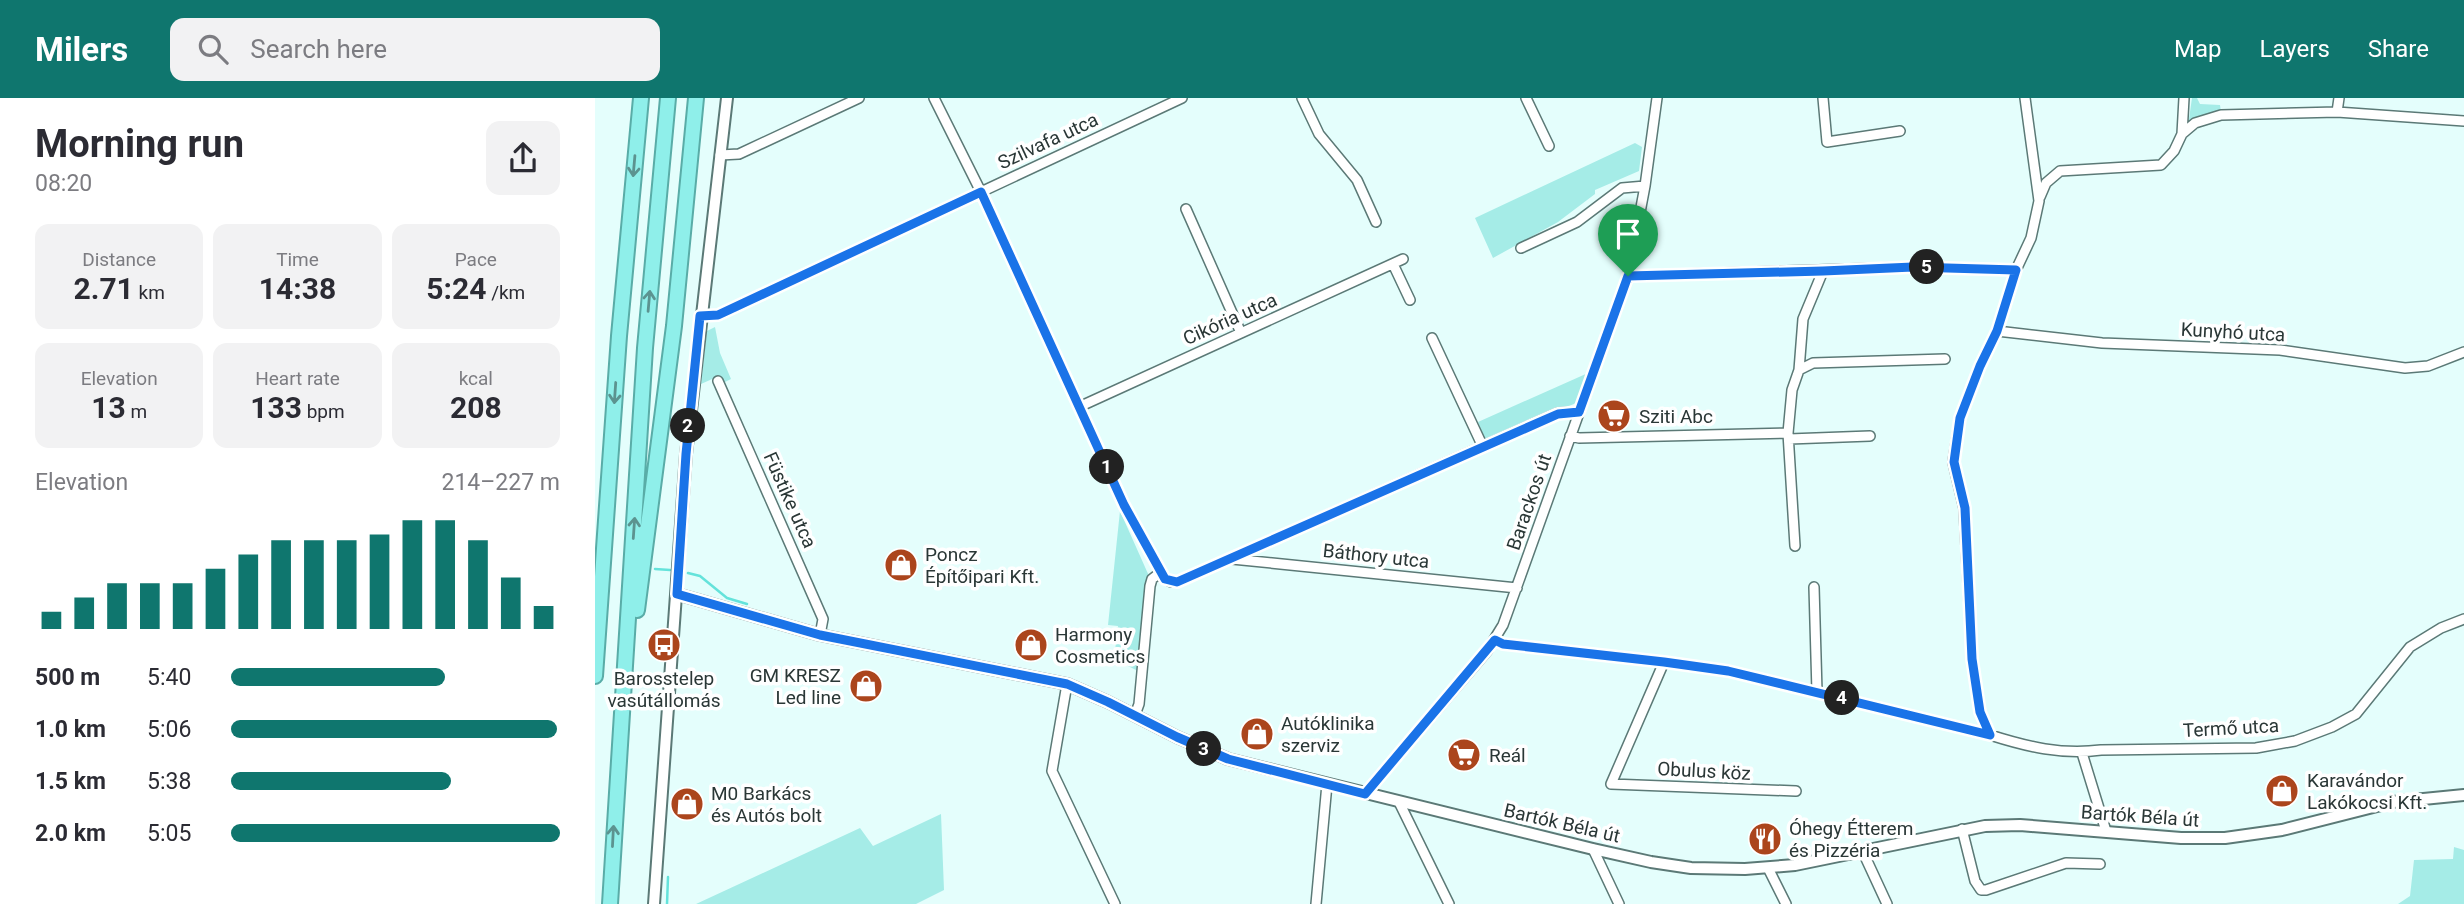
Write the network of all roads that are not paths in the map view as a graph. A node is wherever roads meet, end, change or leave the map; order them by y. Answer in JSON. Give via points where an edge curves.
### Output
{"nodes":[{"id":1,"x":641,"y":98,"type":"edge"},
{"id":2,"x":668,"y":98,"type":"edge"},
{"id":3,"x":697,"y":98,"type":"edge"},
{"id":4,"x":727,"y":98,"type":"edge"},
{"id":5,"x":859,"y":98,"type":"edge"},
{"id":6,"x":934,"y":98,"type":"edge"},
{"id":7,"x":1182,"y":98,"type":"edge"},
{"id":8,"x":1302,"y":98,"type":"edge"},
{"id":9,"x":1526,"y":98,"type":"edge"},
{"id":10,"x":1657,"y":98,"type":"edge"},
{"id":11,"x":1823,"y":98,"type":"edge"},
{"id":12,"x":2025,"y":98,"type":"edge"},
{"id":13,"x":2184,"y":98,"type":"edge"},
{"id":14,"x":2339,"y":98,"type":"edge"},
{"id":15,"x":2337,"y":112,"type":"junction"},
{"id":16,"x":2464,"y":121,"type":"edge"},
{"id":17,"x":1900,"y":131,"type":"dead end"},
{"id":18,"x":2182,"y":134,"type":"junction"},
{"id":19,"x":1549,"y":146,"type":"dead end"},
{"id":20,"x":720,"y":155,"type":"junction"},
{"id":21,"x":1645,"y":186,"type":"junction"},
{"id":22,"x":981,"y":192,"type":"junction"},
{"id":23,"x":2039,"y":201,"type":"junction"},
{"id":24,"x":1186,"y":209,"type":"dead end"},
{"id":25,"x":1377,"y":222,"type":"dead end"},
{"id":26,"x":1521,"y":248,"type":"dead end"},
{"id":27,"x":1403,"y":259,"type":"dead end"},
{"id":28,"x":1393,"y":264,"type":"junction"},
{"id":29,"x":2016,"y":270,"type":"junction"},
{"id":30,"x":1823,"y":271,"type":"junction"},
{"id":31,"x":1628,"y":276,"type":"junction"},
{"id":32,"x":1410,"y":300,"type":"dead end"},
{"id":33,"x":700,"y":316,"type":"junction"},
{"id":34,"x":1997,"y":331,"type":"junction"},
{"id":35,"x":1241,"y":333,"type":"junction"},
{"id":36,"x":1432,"y":338,"type":"dead end"},
{"id":37,"x":2464,"y":352,"type":"edge"},
{"id":38,"x":1945,"y":359,"type":"dead end"},
{"id":39,"x":1799,"y":370,"type":"junction"},
{"id":40,"x":718,"y":381,"type":"dead end"},
{"id":41,"x":1081,"y":406,"type":"junction"},
{"id":42,"x":1579,"y":412,"type":"junction"},
{"id":43,"x":1570,"y":436,"type":"junction"},
{"id":44,"x":1789,"y":436,"type":"junction"},
{"id":45,"x":1870,"y":436,"type":"dead end"},
{"id":46,"x":1483,"y":447,"type":"junction"},
{"id":47,"x":1795,"y":546,"type":"dead end"},
{"id":48,"x":1230,"y":559,"type":"junction"},
{"id":49,"x":1161,"y":572,"type":"junction"},
{"id":50,"x":1814,"y":587,"type":"dead end"},
{"id":51,"x":1517,"y":588,"type":"junction"},
{"id":52,"x":677,"y":594,"type":"junction"},
{"id":53,"x":2464,"y":619,"type":"edge"},
{"id":54,"x":820,"y":635,"type":"junction"},
{"id":55,"x":1495,"y":640,"type":"junction"},
{"id":56,"x":1664,"y":662,"type":"junction"},
{"id":57,"x":624,"y":669,"type":"junction"},
{"id":58,"x":595,"y":676,"type":"edge"},
{"id":59,"x":1067,"y":684,"type":"junction"},
{"id":60,"x":1817,"y":692,"type":"junction"},
{"id":61,"x":1135,"y":715,"type":"junction"},
{"id":62,"x":1990,"y":735,"type":"junction"},
{"id":63,"x":2082,"y":753,"type":"junction"},
{"id":64,"x":1327,"y":784,"type":"junction"},
{"id":65,"x":1796,"y":791,"type":"dead end"},
{"id":66,"x":1365,"y":794,"type":"junction"},
{"id":67,"x":2464,"y":795,"type":"edge"},
{"id":68,"x":1399,"y":802,"type":"junction"},
{"id":69,"x":1962,"y":830,"type":"junction"},
{"id":70,"x":2106,"y":831,"type":"junction"},
{"id":71,"x":1593,"y":849,"type":"junction"},
{"id":72,"x":1862,"y":850,"type":"junction"},
{"id":73,"x":2100,"y":864,"type":"dead end"},
{"id":74,"x":1768,"y":868,"type":"junction"},
{"id":75,"x":610,"y":904,"type":"edge"},
{"id":76,"x":654,"y":904,"type":"edge"},
{"id":77,"x":1115,"y":904,"type":"edge"},
{"id":78,"x":1316,"y":904,"type":"edge"},
{"id":79,"x":1449,"y":904,"type":"edge"},
{"id":80,"x":1619,"y":904,"type":"edge"},
{"id":81,"x":1786,"y":904,"type":"edge"},
{"id":82,"x":1887,"y":904,"type":"edge"}],
"edges":[{"from":1,"to":58,"type":"highway","one_way":true},
{"from":57,"to":2,"type":"highway","one_way":true},
{"from":3,"to":57,"type":"highway","via":[[664,407],[637,608]]},
{"from":4,"to":20,"type":"street"},
{"from":5,"to":20,"type":"street","via":[[739,154]]},
{"from":6,"to":22,"type":"street"},
{"from":7,"to":22,"type":"street","name":"Szilvafa utca"},
{"from":8,"to":25,"type":"street","via":[[1319,134],[1357,180]]},
{"from":9,"to":19,"type":"street"},
{"from":10,"to":21,"type":"street","name":"Barackos út"},
{"from":11,"to":17,"type":"street","via":[[1827,142]]},
{"from":12,"to":23,"type":"street"},
{"from":13,"to":18,"type":"street"},
{"from":14,"to":15,"type":"street"},
{"from":15,"to":16,"type":"street"},
{"from":15,"to":18,"type":"street","via":[[2221,115],[2195,123]]},
{"from":18,"to":23,"type":"street","via":[[2161,165],[2060,172],[2046,183]]},
{"from":20,"to":33,"type":"street"},
{"from":21,"to":26,"type":"street","via":[[1622,188],[1577,222]]},
{"from":21,"to":31,"type":"street","name":"Barackos út"},
{"from":22,"to":33,"type":"street","name":"Szilvafa utca","via":[[718,315]]},
{"from":22,"to":41,"type":"street"},
{"from":23,"to":29,"type":"street","via":[[2031,238]]},
{"from":24,"to":35,"type":"street"},
{"from":27,"to":28,"type":"street","name":"Cikória utca"},
{"from":28,"to":32,"type":"street"},
{"from":28,"to":35,"type":"street","name":"Cikória utca"},
{"from":29,"to":30,"type":"street","via":[[1913,267]]},
{"from":29,"to":34,"type":"street"},
{"from":30,"to":31,"type":"street"},
{"from":30,"to":39,"type":"street","via":[[1803,319]]},
{"from":31,"to":42,"type":"street","name":"Barackos út"},
{"from":33,"to":52,"type":"street"},
{"from":34,"to":37,"type":"street","name":"Kunyhó utca","via":[[2102,342],[2280,351],[2405,368],[2421,368]]},
{"from":34,"to":62,"type":"street","via":[[1960,418],[1954,462],[1965,508],[1972,659],[1980,712]]},
{"from":35,"to":41,"type":"street","name":"Cikória utca"},
{"from":36,"to":46,"type":"street"},
{"from":38,"to":39,"type":"street","via":[[1813,363]]},
{"from":39,"to":44,"type":"street","via":[[1792,390]]},
{"from":40,"to":54,"type":"street","name":"Füstike utca","via":[[823,619]]},
{"from":41,"to":49,"type":"street","via":[[1124,505]]},
{"from":42,"to":43,"type":"street","name":"Barackos út"},
{"from":42,"to":46,"type":"street","via":[[1558,414]]},
{"from":43,"to":44,"type":"street"},
{"from":43,"to":51,"type":"street","name":"Barackos út"},
{"from":44,"to":45,"type":"street"},
{"from":44,"to":47,"type":"street"},
{"from":46,"to":48,"type":"street"},
{"from":48,"to":49,"type":"street","via":[[1177,582],[1165,579]]},
{"from":48,"to":51,"type":"street","name":"Báthory utca"},
{"from":49,"to":61,"type":"street","via":[[1150,586]]},
{"from":50,"to":60,"type":"street"},
{"from":51,"to":55,"type":"street","name":"Barackos út"},
{"from":52,"to":54,"type":"street","name":"Bartók Béla út"},
{"from":52,"to":76,"type":"street"},
{"from":53,"to":63,"type":"street","name":"Termő utca","via":[[2410,647],[2356,713],[2295,741],[2256,748]]},
{"from":54,"to":59,"type":"street","name":"Bartók Béla út"},
{"from":55,"to":56,"type":"street","name":"Termő utca"},
{"from":55,"to":66,"type":"street","name":"Barackos út"},
{"from":56,"to":60,"type":"street","name":"Termő utca"},
{"from":56,"to":65,"type":"street","name":"Obulus köz","via":[[1611,783]]},
{"from":75,"to":57,"type":"highway","one_way":true},
{"from":59,"to":61,"type":"street","name":"Bartók Béla út"},
{"from":59,"to":77,"type":"street","via":[[1052,771]]},
{"from":60,"to":62,"type":"street","name":"Termő utca"},
{"from":61,"to":64,"type":"street","name":"Bartók Béla út","via":[[1228,759]]},
{"from":62,"to":63,"type":"street","name":"Termő utca","via":[[2044,750]]},
{"from":63,"to":70,"type":"street"},
{"from":64,"to":66,"type":"street","name":"Bartók Béla út"},
{"from":64,"to":78,"type":"street"},
{"from":66,"to":68,"type":"street","name":"Bartók Béla út"},
{"from":67,"to":70,"type":"street","name":"Bartók Béla út","via":[[2393,802],[2235,837],[2181,838]]},
{"from":68,"to":71,"type":"street","name":"Bartók Béla út"},
{"from":68,"to":79,"type":"street"},
{"from":69,"to":70,"type":"street","name":"Bartók Béla út","via":[[2000,824]]},
{"from":69,"to":72,"type":"street","name":"Bartók Béla út"},
{"from":69,"to":73,"type":"street","via":[[1981,890],[2066,863]]},
{"from":71,"to":74,"type":"street","name":"Bartók Béla út","via":[[1692,868]]},
{"from":71,"to":80,"type":"street"},
{"from":72,"to":74,"type":"street","name":"Bartók Béla út"},
{"from":72,"to":82,"type":"street"},
{"from":74,"to":81,"type":"street"}]}
